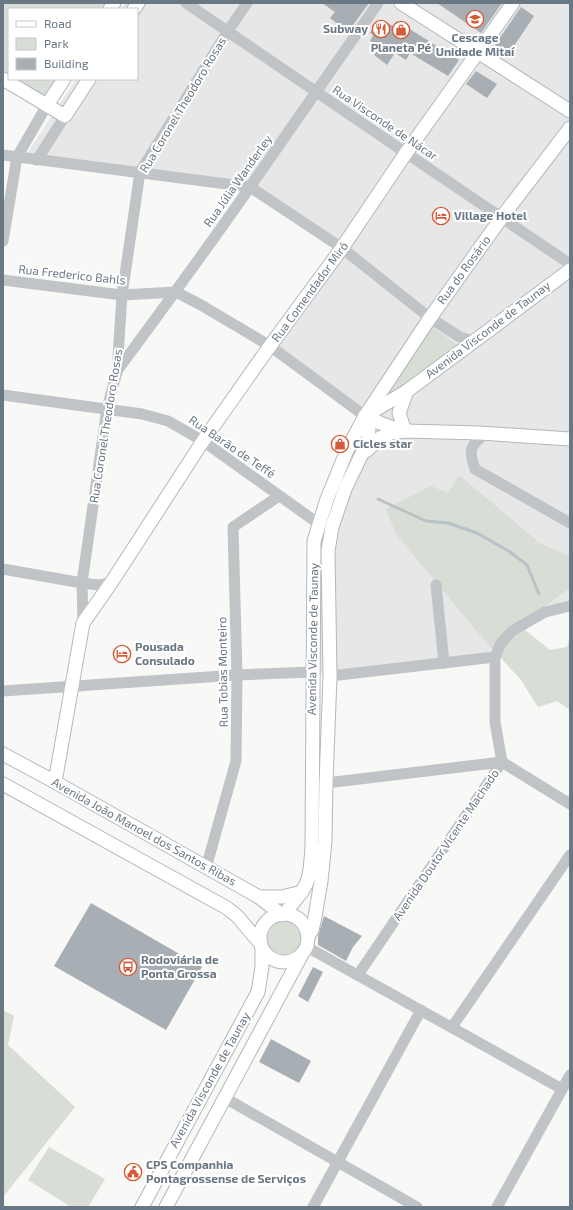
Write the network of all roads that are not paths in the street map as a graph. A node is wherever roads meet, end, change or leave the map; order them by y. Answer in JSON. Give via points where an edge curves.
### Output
{"nodes":[{"id":1,"x":186,"y":3,"type":"edge"},
{"id":2,"x":247,"y":3,"type":"edge"},
{"id":3,"x":378,"y":3,"type":"edge"},
{"id":4,"x":401,"y":3,"type":"edge"},
{"id":5,"x":514,"y":3,"type":"edge"},
{"id":6,"x":228,"y":31,"type":"junction"},
{"id":7,"x":478,"y":52,"type":"junction"},
{"id":8,"x":3,"y":79,"type":"edge"},
{"id":9,"x":63,"y":80,"type":"edge"},
{"id":10,"x":88,"y":80,"type":"edge"},
{"id":11,"x":316,"y":91,"type":"junction"},
{"id":12,"x":47,"y":105,"type":"junction"},
{"id":13,"x":570,"y":111,"type":"edge"},
{"id":14,"x":65,"y":116,"type":"junction"},
{"id":15,"x":570,"y":128,"type":"edge"},
{"id":16,"x":406,"y":154,"type":"junction"},
{"id":17,"x":3,"y":156,"type":"edge"},
{"id":18,"x":17,"y":157,"type":"junction"},
{"id":19,"x":37,"y":160,"type":"junction"},
{"id":20,"x":140,"y":172,"type":"junction"},
{"id":21,"x":250,"y":187,"type":"junction"},
{"id":22,"x":502,"y":217,"type":"junction"},
{"id":23,"x":3,"y":241,"type":"edge"},
{"id":24,"x":342,"y":248,"type":"junction"},
{"id":25,"x":570,"y":264,"type":"edge"},
{"id":26,"x":570,"y":270,"type":"edge"},
{"id":27,"x":3,"y":280,"type":"edge"},
{"id":28,"x":176,"y":292,"type":"junction"},
{"id":29,"x":122,"y":294,"type":"junction"},
{"id":30,"x":430,"y":318,"type":"junction"},
{"id":31,"x":474,"y":341,"type":"junction"},
{"id":32,"x":270,"y":346,"type":"junction"},
{"id":33,"x":117,"y":372,"type":"junction"},
{"id":34,"x":407,"y":391,"type":"junction"},
{"id":35,"x":3,"y":394,"type":"edge"},
{"id":36,"x":107,"y":408,"type":"junction"},
{"id":37,"x":365,"y":416,"type":"junction"},
{"id":38,"x":405,"y":431,"type":"junction"},
{"id":39,"x":486,"y":433,"type":"junction"},
{"id":40,"x":570,"y":439,"type":"edge"},
{"id":41,"x":204,"y":441,"type":"junction"},
{"id":42,"x":363,"y":453,"type":"junction"},
{"id":43,"x":280,"y":496,"type":"junction"},
{"id":44,"x":570,"y":523,"type":"edge"},
{"id":45,"x":319,"y":524,"type":"junction"},
{"id":46,"x":3,"y":569,"type":"edge"},
{"id":47,"x":82,"y":583,"type":"junction"},
{"id":48,"x":111,"y":583,"type":"junction"},
{"id":49,"x":436,"y":585,"type":"dead end"},
{"id":50,"x":570,"y":606,"type":"edge"},
{"id":51,"x":83,"y":623,"type":"junction"},
{"id":52,"x":495,"y":657,"type":"junction"},
{"id":53,"x":444,"y":663,"type":"junction"},
{"id":54,"x":312,"y":672,"type":"junction"},
{"id":55,"x":237,"y":675,"type":"junction"},
{"id":56,"x":330,"y":676,"type":"junction"},
{"id":57,"x":72,"y":688,"type":"junction"},
{"id":58,"x":3,"y":691,"type":"edge"},
{"id":59,"x":3,"y":754,"type":"edge"},
{"id":60,"x":502,"y":762,"type":"junction"},
{"id":61,"x":55,"y":782,"type":"junction"},
{"id":62,"x":326,"y":783,"type":"junction"},
{"id":63,"x":3,"y":784,"type":"edge"},
{"id":64,"x":570,"y":804,"type":"edge"},
{"id":65,"x":570,"y":855,"type":"edge"},
{"id":66,"x":206,"y":868,"type":"junction"},
{"id":67,"x":302,"y":892,"type":"junction"},
{"id":68,"x":258,"y":897,"type":"junction"},
{"id":69,"x":283,"y":914,"type":"junction"},
{"id":70,"x":261,"y":946,"type":"junction"},
{"id":71,"x":305,"y":946,"type":"junction"},
{"id":72,"x":358,"y":975,"type":"junction"},
{"id":73,"x":421,"y":1010,"type":"junction"},
{"id":74,"x":452,"y":1027,"type":"junction"},
{"id":75,"x":570,"y":1075,"type":"edge"},
{"id":76,"x":562,"y":1089,"type":"junction"},
{"id":77,"x":225,"y":1098,"type":"junction"},
{"id":78,"x":338,"y":1163,"type":"junction"},
{"id":79,"x":142,"y":1207,"type":"edge"},
{"id":80,"x":166,"y":1207,"type":"edge"},
{"id":81,"x":313,"y":1207,"type":"edge"},
{"id":82,"x":417,"y":1207,"type":"edge"},
{"id":83,"x":497,"y":1207,"type":"edge"}],
"edges":[{"from":1,"to":6,"type":"street","name":"Rua Visconde de Nácar"},
{"from":2,"to":6,"type":"street","name":"Rua Coronel Theodoro Rosas"},
{"from":3,"to":11,"type":"street","name":"Rua Júlia Wanderley"},
{"from":4,"to":7,"type":"main road"},
{"from":5,"to":7,"type":"main road","name":"Rua Comendador Miró"},
{"from":6,"to":11,"type":"street","name":"Rua Visconde de Nácar"},
{"from":6,"to":20,"type":"street","name":"Rua Coronel Theodoro Rosas"},
{"from":7,"to":13,"type":"main road"},
{"from":7,"to":16,"type":"main road","name":"Rua Comendador Miró"},
{"from":8,"to":12,"type":"main road"},
{"from":9,"to":12,"type":"main road"},
{"from":10,"to":14,"type":"main road"},
{"from":11,"to":16,"type":"street","name":"Rua Visconde de Nácar"},
{"from":11,"to":21,"type":"street","name":"Rua Júlia Wanderley"},
{"from":12,"to":14,"type":"main road"},
{"from":12,"to":18,"type":"street"},
{"from":14,"to":19,"type":"street"},
{"from":15,"to":22,"type":"main road","name":"Rua do Rosário"},
{"from":16,"to":22,"type":"street","name":"Rua Visconde de Nácar"},
{"from":16,"to":24,"type":"main road","name":"Rua Comendador Miró"},
{"from":17,"to":18,"type":"street"},
{"from":18,"to":19,"type":"street"},
{"from":18,"to":23,"type":"street"},
{"from":19,"to":20,"type":"street"},
{"from":20,"to":21,"type":"street"},
{"from":20,"to":29,"type":"street","name":"Rua Coronel Theodoro Rosas"},
{"from":21,"to":24,"type":"street"},
{"from":21,"to":28,"type":"street","name":"Rua Júlia Wanderley"},
{"from":22,"to":25,"type":"street","name":"Rua Visconde de Nácar"},
{"from":22,"to":30,"type":"main road","name":"Rua do Rosário"},
{"from":24,"to":30,"type":"street"},
{"from":24,"to":32,"type":"main road","name":"Rua Comendador Miró"},
{"from":26,"to":31,"type":"main road","name":"Avenida Visconde de Taunay"},
{"from":27,"to":29,"type":"street","name":"Rua Frederico Bahls"},
{"from":28,"to":29,"type":"street","name":"Rua Frederico Bahls"},
{"from":28,"to":32,"type":"street","name":"Rua Frederico Bahls"},
{"from":28,"to":33,"type":"street","name":"Rua Júlia Wanderley"},
{"from":29,"to":33,"type":"street","name":"Rua Coronel Theodoro Rosas"},
{"from":30,"to":31,"type":"street","via":[[460,337]]},
{"from":30,"to":37,"type":"main road","name":"Rua do Rosário"},
{"from":31,"to":34,"type":"main road","name":"Avenida Visconde de Taunay"},
{"from":32,"to":37,"type":"street","name":"Rua Frederico Bahls"},
{"from":32,"to":41,"type":"main road","name":"Rua Comendador Miró"},
{"from":33,"to":36,"type":"street","name":"Rua Coronel Theodoro Rosas"},
{"from":34,"to":37,"type":"main road","name":"Avenida Visconde de Taunay"},
{"from":34,"to":38,"type":"main road","via":[[399,413]]},
{"from":35,"to":36,"type":"street","name":"Rua Barão de Teffé"},
{"from":36,"to":41,"type":"street","name":"Rua Barão de Teffé","via":[[168,421]]},
{"from":36,"to":47,"type":"street","name":"Rua Coronel Theodoro Rosas"},
{"from":37,"to":38,"type":"main road"},
{"from":37,"to":42,"type":"main road","via":[[369,434]]},
{"from":37,"to":45,"type":"main road","name":"Avenida Visconde de Taunay","via":[[348,448]]},
{"from":38,"to":39,"type":"main road"},
{"from":38,"to":42,"type":"main road","via":[[380,438]]},
{"from":39,"to":40,"type":"main road"},
{"from":39,"to":44,"type":"street","via":[[471,449],[470,456],[475,469]]},
{"from":41,"to":43,"type":"street","name":"Rua Barão de Teffé"},
{"from":41,"to":48,"type":"main road","name":"Rua Comendador Miró"},
{"from":42,"to":56,"type":"main road","name":"Avenida Visconde de Taunay","via":[[345,489],[332,527],[328,551]]},
{"from":43,"to":45,"type":"street","name":"Rua Barão de Teffé"},
{"from":43,"to":55,"type":"street","name":"Rua Tobias Monteiro","via":[[233,527]]},
{"from":45,"to":54,"type":"main road","name":"Avenida Visconde de Taunay","via":[[314,541]]},
{"from":46,"to":47,"type":"street"},
{"from":47,"to":48,"type":"street"},
{"from":47,"to":51,"type":"street","name":"Rua Coronel Theodoro Rosas"},
{"from":48,"to":51,"type":"main road","name":"Rua Comendador Miró"},
{"from":49,"to":53,"type":"street"},
{"from":50,"to":52,"type":"street","name":"Avenida Doutor Vicente Machado","via":[[545,612],[512,631],[501,643]]},
{"from":51,"to":57,"type":"main road","name":"Rua Coronel Theodoro Rosas"},
{"from":52,"to":53,"type":"street"},
{"from":52,"to":60,"type":"street","name":"Avenida Doutor Vicente Machado","via":[[495,722]]},
{"from":53,"to":56,"type":"street"},
{"from":54,"to":55,"type":"street"},
{"from":54,"to":67,"type":"main road","name":"Avenida Visconde de Taunay","via":[[312,847],[307,882]]},
{"from":55,"to":57,"type":"street"},
{"from":55,"to":66,"type":"street","name":"Rua Tobias Monteiro","via":[[236,761]]},
{"from":56,"to":62,"type":"main road","name":"Avenida Visconde de Taunay"},
{"from":57,"to":58,"type":"street"},
{"from":57,"to":61,"type":"main road","name":"Rua Coronel Theodoro Rosas"},
{"from":59,"to":61,"type":"main road","name":"Avenida João Manoel dos Santos Ribas"},
{"from":60,"to":62,"type":"street"},
{"from":60,"to":64,"type":"street"},
{"from":60,"to":72,"type":"street","name":"Avenida Doutor Vicente Machado"},
{"from":61,"to":66,"type":"main road","name":"Avenida João Manoel dos Santos Ribas"},
{"from":62,"to":71,"type":"main road","name":"Avenida Visconde de Taunay","via":[[321,881],[312,930]]},
{"from":63,"to":70,"type":"main road","via":[[227,908],[237,916]]},
{"from":65,"to":74,"type":"street"},
{"from":66,"to":68,"type":"main road","name":"Avenida João Manoel dos Santos Ribas"},
{"from":67,"to":68,"type":"main road","via":[[282,898]]},
{"from":67,"to":69,"type":"main road","name":"Avenida Visconde de Taunay"},
{"from":68,"to":69,"type":"main road","name":"Avenida João Manoel dos Santos Ribas"},
{"from":69,"to":70,"type":"main road","name":"Avenida Visconde de Taunay","via":[[273,917],[264,925],[260,937]]},
{"from":69,"to":71,"type":"main road","via":[[301,921],[307,931]]},
{"from":70,"to":71,"type":"main road","via":[[270,959],[281,963],[292,962]]},
{"from":70,"to":79,"type":"main road","name":"Avenida Visconde de Taunay","via":[[262,967],[258,992]]},
{"from":71,"to":72,"type":"street"},
{"from":71,"to":77,"type":"main road","name":"Avenida Visconde de Taunay"},
{"from":72,"to":73,"type":"street"},
{"from":73,"to":74,"type":"street"},
{"from":73,"to":78,"type":"street"},
{"from":74,"to":76,"type":"street"},
{"from":75,"to":76,"type":"street"},
{"from":76,"to":83,"type":"street"},
{"from":77,"to":78,"type":"street"},
{"from":77,"to":80,"type":"main road","name":"Avenida Visconde de Taunay"},
{"from":78,"to":81,"type":"street"},
{"from":78,"to":82,"type":"street"}]}
